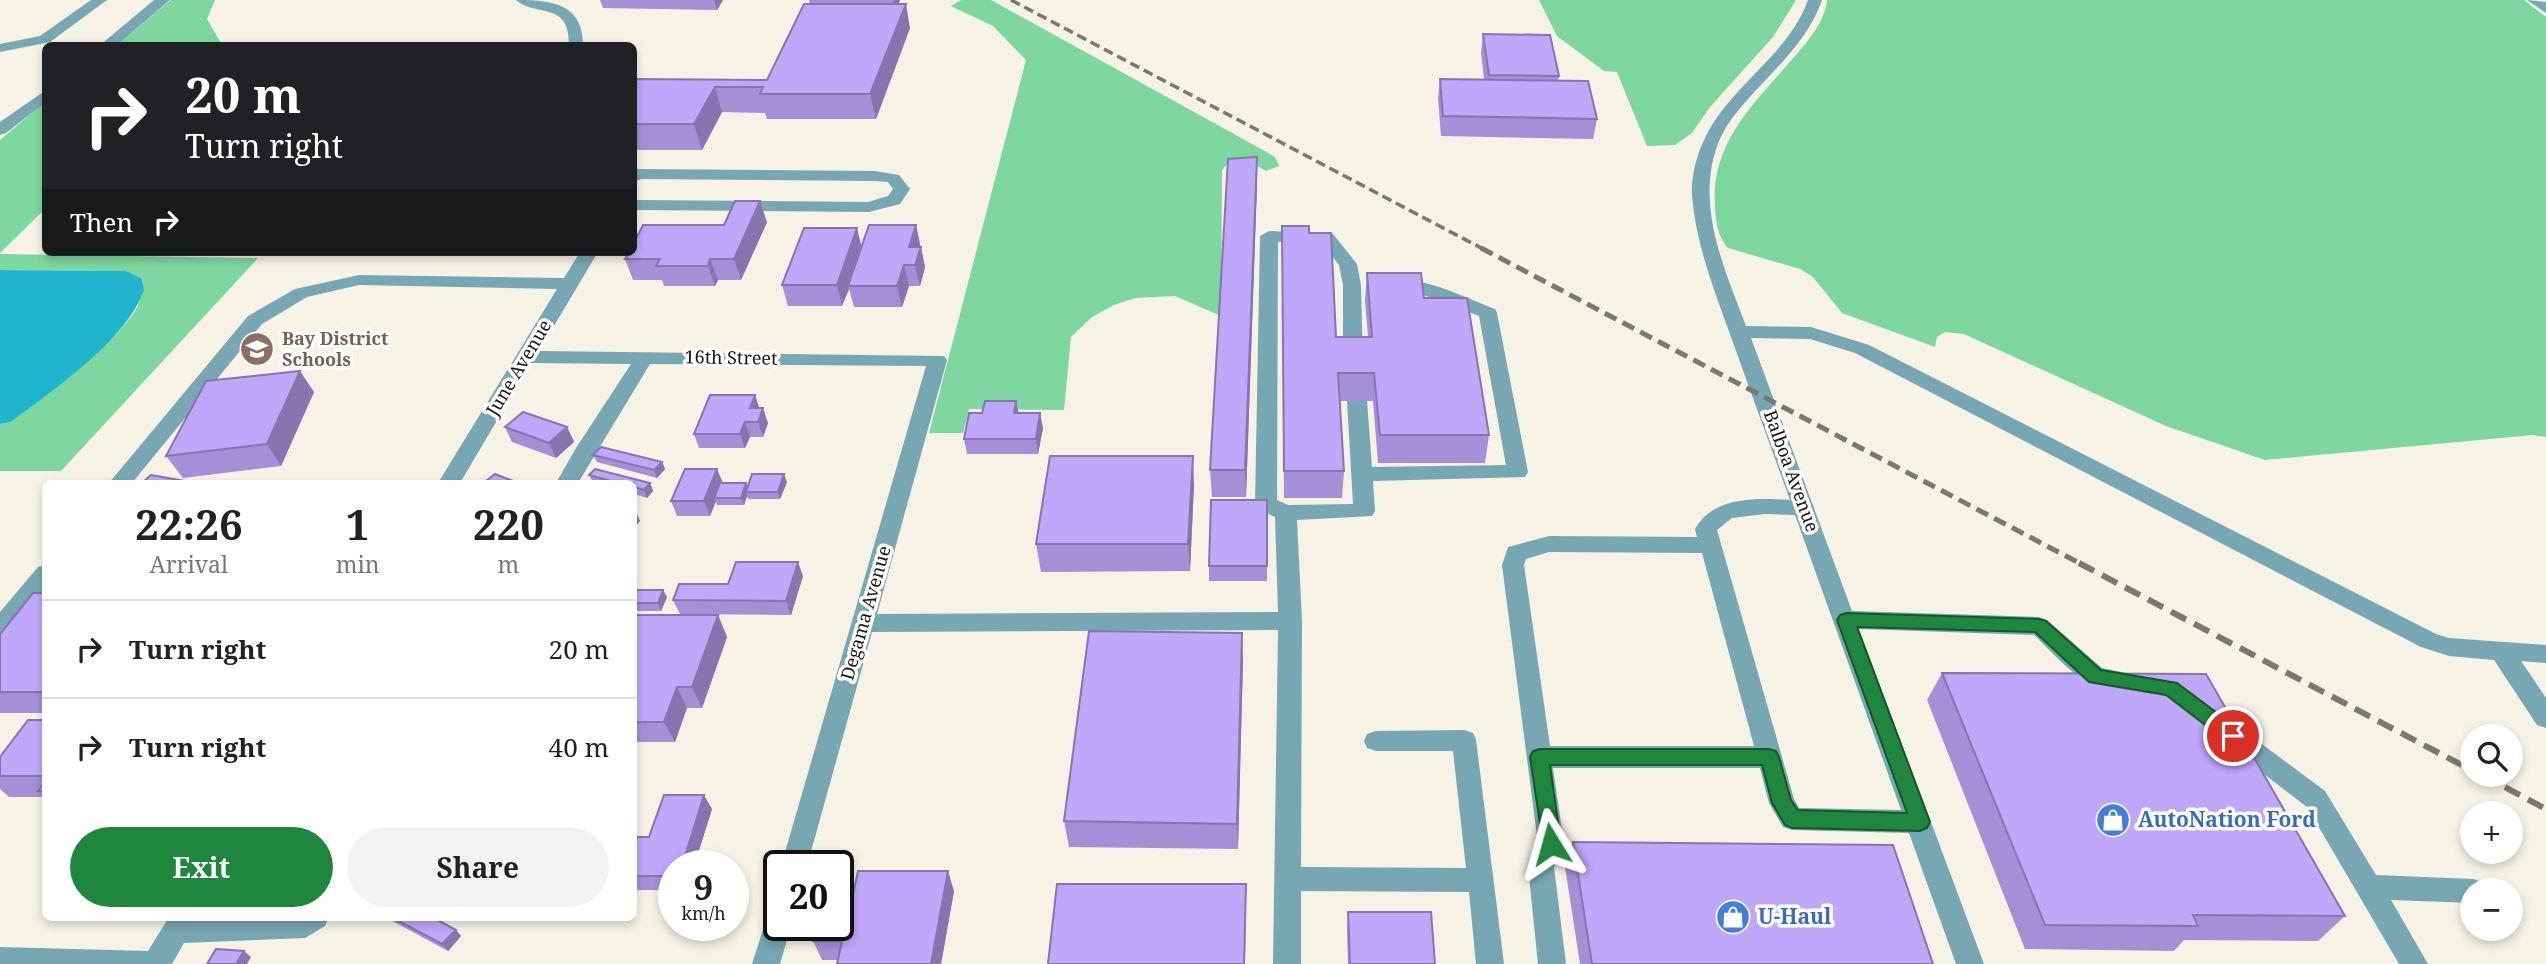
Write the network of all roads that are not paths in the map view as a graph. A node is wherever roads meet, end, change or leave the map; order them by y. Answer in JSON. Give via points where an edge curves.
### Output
{"nodes":[{"id":1,"x":100,"y":0,"type":"edge"},
{"id":2,"x":163,"y":0,"type":"edge"},
{"id":3,"x":523,"y":0,"type":"edge"},
{"id":4,"x":1815,"y":0,"type":"edge"},
{"id":5,"x":2533,"y":0,"type":"edge"},
{"id":6,"x":2546,"y":9,"type":"edge"},
{"id":7,"x":111,"y":42,"type":"edge"},
{"id":8,"x":576,"y":42,"type":"edge"},
{"id":9,"x":0,"y":48,"type":"edge"},
{"id":10,"x":42,"y":97,"type":"edge"},
{"id":11,"x":0,"y":130,"type":"edge"},
{"id":12,"x":637,"y":174,"type":"edge"},
{"id":13,"x":755,"y":174,"type":"junction"},
{"id":14,"x":637,"y":205,"type":"edge"},
{"id":15,"x":740,"y":206,"type":"junction"},
{"id":16,"x":586,"y":256,"type":"edge"},
{"id":17,"x":569,"y":284,"type":"junction"},
{"id":18,"x":1365,"y":285,"type":"junction"},
{"id":19,"x":1740,"y":332,"type":"junction"},
{"id":20,"x":526,"y":357,"type":"junction"},
{"id":21,"x":644,"y":358,"type":"junction"},
{"id":22,"x":937,"y":360,"type":"joint"},
{"id":23,"x":1353,"y":364,"type":"edge"},
{"id":24,"x":1357,"y":401,"type":"edge"},
{"id":25,"x":1362,"y":474,"type":"junction"},
{"id":26,"x":122,"y":480,"type":"edge"},
{"id":27,"x":451,"y":480,"type":"edge"},
{"id":28,"x":569,"y":480,"type":"edge"},
{"id":29,"x":1805,"y":508,"type":"junction"},
{"id":30,"x":1286,"y":513,"type":"junction"},
{"id":31,"x":1708,"y":545,"type":"junction"},
{"id":32,"x":42,"y":578,"type":"edge"},
{"id":33,"x":1846,"y":620,"type":"junction"},
{"id":34,"x":1290,"y":621,"type":"junction"},
{"id":35,"x":863,"y":623,"type":"junction"},
{"id":36,"x":0,"y":628,"type":"edge"},
{"id":37,"x":2500,"y":650,"type":"junction"},
{"id":38,"x":2546,"y":654,"type":"edge"},
{"id":39,"x":2146,"y":685,"type":"edge"},
{"id":40,"x":2204,"y":714,"type":"edge"},
{"id":41,"x":2546,"y":718,"type":"edge"},
{"id":42,"x":1376,"y":741,"type":"dead end"},
{"id":43,"x":1540,"y":757,"type":"junction"},
{"id":44,"x":1769,"y":757,"type":"junction"},
{"id":45,"x":1920,"y":822,"type":"junction"},
{"id":46,"x":799,"y":850,"type":"edge"},
{"id":47,"x":1288,"y":879,"type":"junction"},
{"id":48,"x":1481,"y":880,"type":"junction"},
{"id":49,"x":2369,"y":887,"type":"junction"},
{"id":50,"x":2460,"y":890,"type":"edge"},
{"id":51,"x":310,"y":921,"type":"edge"},
{"id":52,"x":180,"y":924,"type":"edge"},
{"id":53,"x":773,"y":941,"type":"edge"},
{"id":54,"x":0,"y":960,"type":"edge"},
{"id":55,"x":148,"y":964,"type":"edge"},
{"id":56,"x":156,"y":964,"type":"edge"},
{"id":57,"x":766,"y":964,"type":"edge"},
{"id":58,"x":1287,"y":964,"type":"edge"},
{"id":59,"x":1490,"y":964,"type":"edge"},
{"id":60,"x":1552,"y":964,"type":"edge"},
{"id":61,"x":1970,"y":964,"type":"edge"},
{"id":62,"x":2414,"y":964,"type":"edge"}],
"edges":[{"from":1,"to":9,"type":"street","via":[[46,39]]},
{"from":2,"to":7,"type":"street"},
{"from":3,"to":8,"type":"street","via":[[567,15],[577,32]]},
{"from":4,"to":19,"type":"street","name":"Balboa Avenue","via":[[1799,34],[1712,136],[1701,165],[1703,224]]},
{"from":5,"to":6,"type":"street"},
{"from":10,"to":11,"type":"street"},
{"from":12,"to":13,"type":"street"},
{"from":13,"to":15,"type":"street"},
{"from":13,"to":15,"type":"street","via":[[885,176],[897,180],[902,189],[894,200],[872,206]]},
{"from":14,"to":15,"type":"street"},
{"from":16,"to":17,"type":"street","name":"June Avenue"},
{"from":17,"to":20,"type":"street","name":"June Avenue"},
{"from":17,"to":26,"type":"street","via":[[359,280],[301,293],[255,320]]},
{"from":18,"to":23,"type":"street"},
{"from":18,"to":25,"type":"street","via":[[1418,286],[1488,313],[1518,472]]},
{"from":18,"to":30,"type":"street","via":[[1327,238],[1269,236],[1266,504]]},
{"from":19,"to":29,"type":"street","name":"Balboa Avenue"},
{"from":19,"to":37,"type":"street","via":[[1811,333],[1852,345],[2429,640],[2449,647]]},
{"from":20,"to":21,"type":"street","name":"16th Street"},
{"from":20,"to":27,"type":"street","name":"June Avenue"},
{"from":21,"to":22,"type":"street","name":"16th Street"},
{"from":21,"to":28,"type":"street"},
{"from":22,"to":35,"type":"street","name":"Degama Avenue"},
{"from":24,"to":25,"type":"street"},
{"from":25,"to":30,"type":"street","via":[[1364,511]]},
{"from":29,"to":31,"type":"street","via":[[1736,508],[1711,521],[1706,529]]},
{"from":29,"to":33,"type":"street","name":"Balboa Avenue"},
{"from":30,"to":34,"type":"street"},
{"from":31,"to":43,"type":"street","via":[[1549,544],[1516,553],[1513,565]]},
{"from":31,"to":44,"type":"street"},
{"from":32,"to":36,"type":"street"},
{"from":33,"to":39,"type":"street","via":[[2039,626],[2096,677]]},
{"from":33,"to":45,"type":"street","name":"Balboa Avenue"},
{"from":34,"to":35,"type":"street"},
{"from":34,"to":47,"type":"street"},
{"from":35,"to":46,"type":"street","name":"Degama Avenue"},
{"from":37,"to":38,"type":"street"},
{"from":37,"to":41,"type":"street"},
{"from":40,"to":49,"type":"street","via":[[2316,799]]},
{"from":42,"to":48,"type":"street","via":[[1464,740]]},
{"from":43,"to":44,"type":"street"},
{"from":43,"to":60,"type":"street","via":[[1551,844],[1541,867]]},
{"from":44,"to":45,"type":"street","via":[[1782,803],[1792,819]]},
{"from":45,"to":61,"type":"street","name":"Balboa Avenue"},
{"from":47,"to":48,"type":"street"},
{"from":47,"to":58,"type":"street"},
{"from":48,"to":59,"type":"street"},
{"from":49,"to":50,"type":"street"},
{"from":49,"to":62,"type":"street"},
{"from":51,"to":52,"type":"street","via":[[305,925]]},
{"from":52,"to":56,"type":"street"},
{"from":53,"to":57,"type":"street"},
{"from":54,"to":55,"type":"street"}]}
